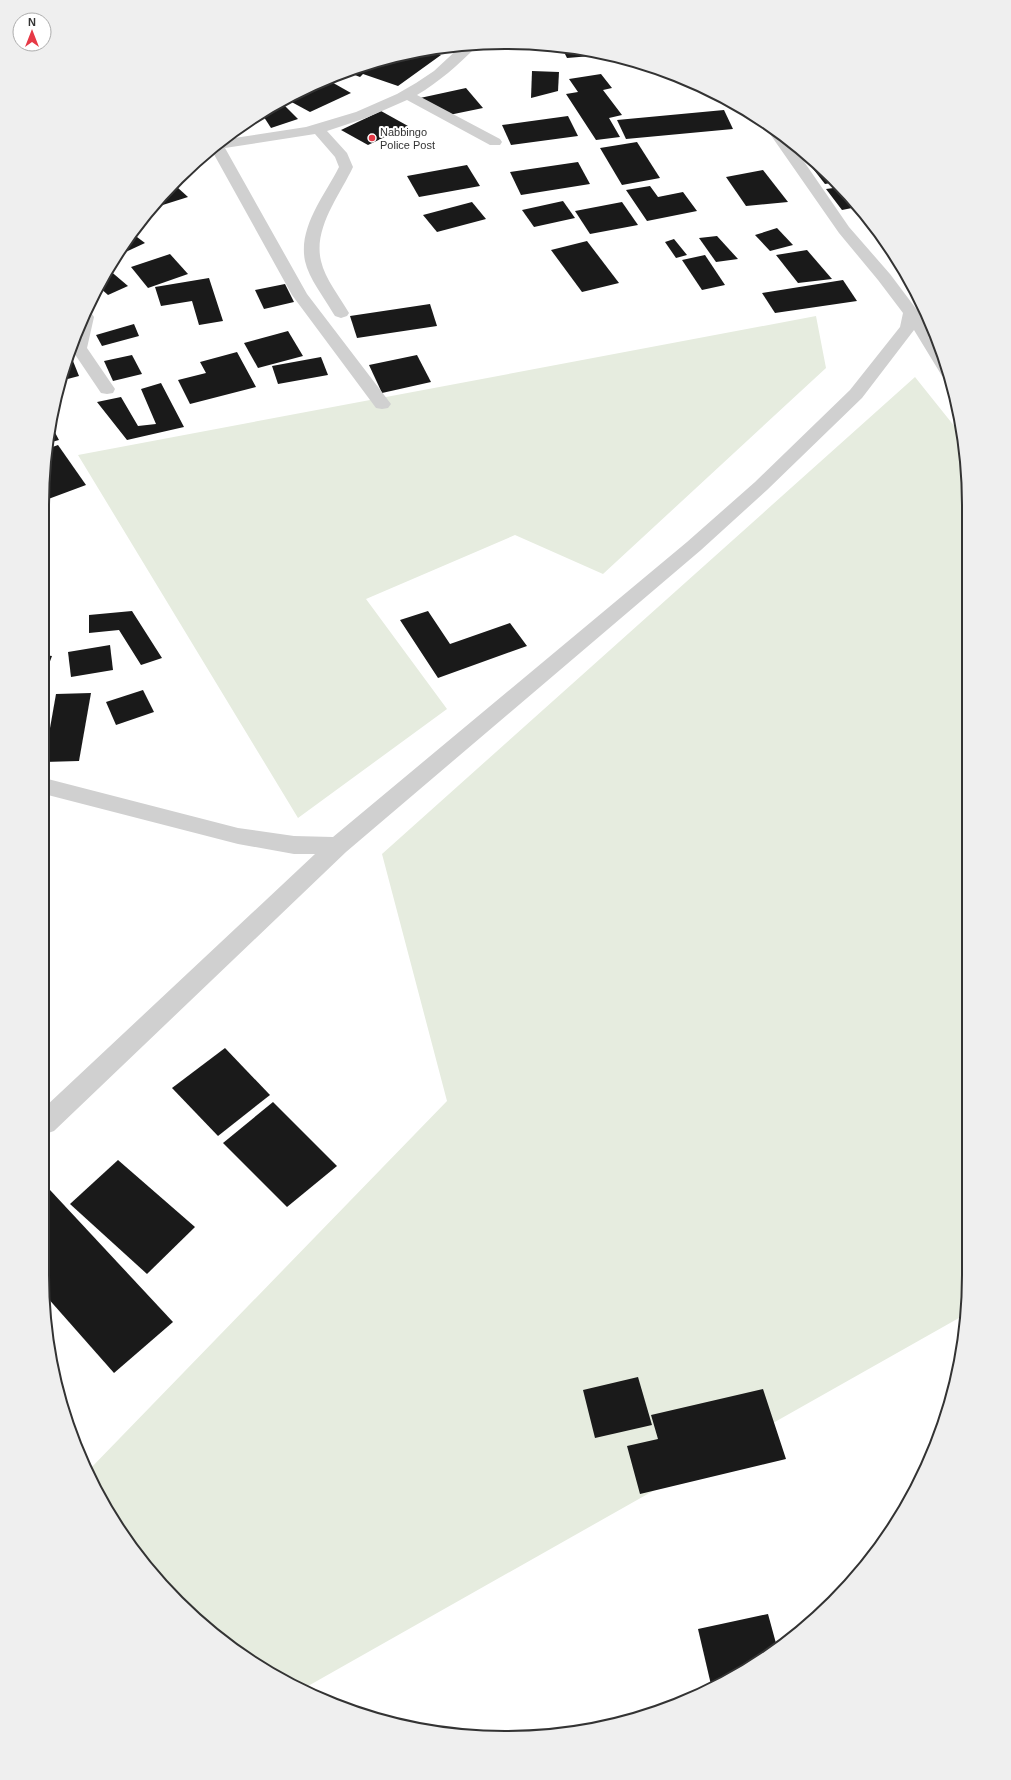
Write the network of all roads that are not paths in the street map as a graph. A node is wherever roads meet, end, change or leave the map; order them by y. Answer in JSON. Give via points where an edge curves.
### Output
{"nodes":[{"id":1,"x":465,"y":51,"type":"edge"},
{"id":2,"x":407,"y":95,"type":"junction"},
{"id":3,"x":318,"y":129,"type":"junction"},
{"id":4,"x":495,"y":142,"type":"dead end"},
{"id":5,"x":228,"y":143,"type":"edge"},
{"id":6,"x":784,"y":144,"type":"edge"},
{"id":7,"x":219,"y":150,"type":"edge"},
{"id":8,"x":341,"y":313,"type":"dead end"},
{"id":9,"x":911,"y":313,"type":"junction"},
{"id":10,"x":81,"y":338,"type":"edge"},
{"id":11,"x":935,"y":351,"type":"edge"},
{"id":12,"x":107,"y":389,"type":"dead end"},
{"id":13,"x":382,"y":404,"type":"dead end"},
{"id":14,"x":49,"y":787,"type":"edge"},
{"id":15,"x":338,"y":846,"type":"junction"},
{"id":16,"x":49,"y":1119,"type":"edge"}],
"edges":[{"from":1,"to":2,"type":"street","via":[[441,74]]},
{"from":2,"to":3,"type":"street"},
{"from":2,"to":4,"type":"street"},
{"from":3,"to":5,"type":"street"},
{"from":3,"to":8,"type":"street","via":[[342,156],[346,166],[314,229],[312,242],[314,262]]},
{"from":6,"to":9,"type":"street","via":[[844,230]]},
{"from":7,"to":13,"type":"street","via":[[300,295]]},
{"from":9,"to":11,"type":"street"},
{"from":9,"to":15,"type":"street","via":[[908,327],[856,394],[762,486]]},
{"from":10,"to":12,"type":"street","via":[[79,348]]},
{"from":14,"to":15,"type":"street","via":[[238,836],[294,845]]},
{"from":15,"to":16,"type":"street"}]}
